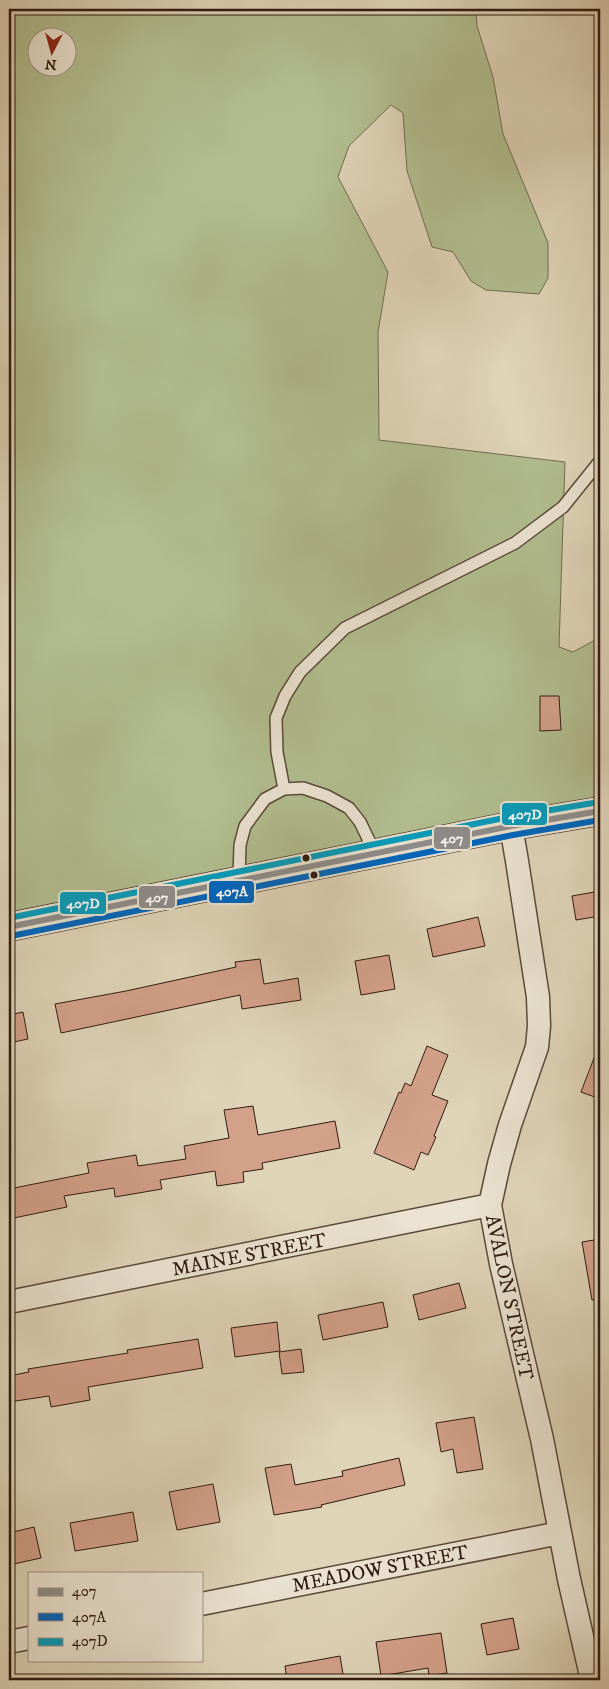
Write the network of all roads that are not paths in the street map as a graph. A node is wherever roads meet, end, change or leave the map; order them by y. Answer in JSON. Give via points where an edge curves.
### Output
{"nodes":[{"id":1,"x":600,"y":461,"type":"edge"},
{"id":2,"x":284,"y":789,"type":"junction"},
{"id":3,"x":600,"y":811,"type":"edge"},
{"id":4,"x":511,"y":826,"type":"junction"},
{"id":5,"x":376,"y":854,"type":"junction"},
{"id":6,"x":239,"y":882,"type":"junction"},
{"id":7,"x":9,"y":927,"type":"edge"},
{"id":8,"x":490,"y":1205,"type":"junction"},
{"id":9,"x":9,"y":1302,"type":"edge"},
{"id":10,"x":560,"y":1533,"type":"junction"},
{"id":11,"x":202,"y":1604,"type":"edge"},
{"id":12,"x":28,"y":1638,"type":"edge"},
{"id":13,"x":9,"y":1642,"type":"edge"},
{"id":14,"x":592,"y":1680,"type":"edge"}],
"edges":[{"from":1,"to":2,"type":"lane","via":[[563,507],[515,543],[344,628],[300,672],[276,718],[277,752]]},
{"from":2,"to":5,"type":"lane","via":[[303,788],[349,808]]},
{"from":2,"to":6,"type":"lane","via":[[265,799],[245,826],[240,845]]},
{"from":3,"to":4,"type":"street"},
{"from":4,"to":5,"type":"street"},
{"from":4,"to":8,"type":"street","name":"AVALON STREET","via":[[538,997],[539,1026],[537,1047],[510,1125]]},
{"from":5,"to":6,"type":"street"},
{"from":6,"to":7,"type":"street"},
{"from":8,"to":9,"type":"street","name":"MAINE STREET"},
{"from":8,"to":10,"type":"street","name":"AVALON STREET"},
{"from":10,"to":11,"type":"street","name":"MEADOW STREET"},
{"from":10,"to":14,"type":"street","name":"AVALON STREET"},
{"from":12,"to":13,"type":"street"}]}
